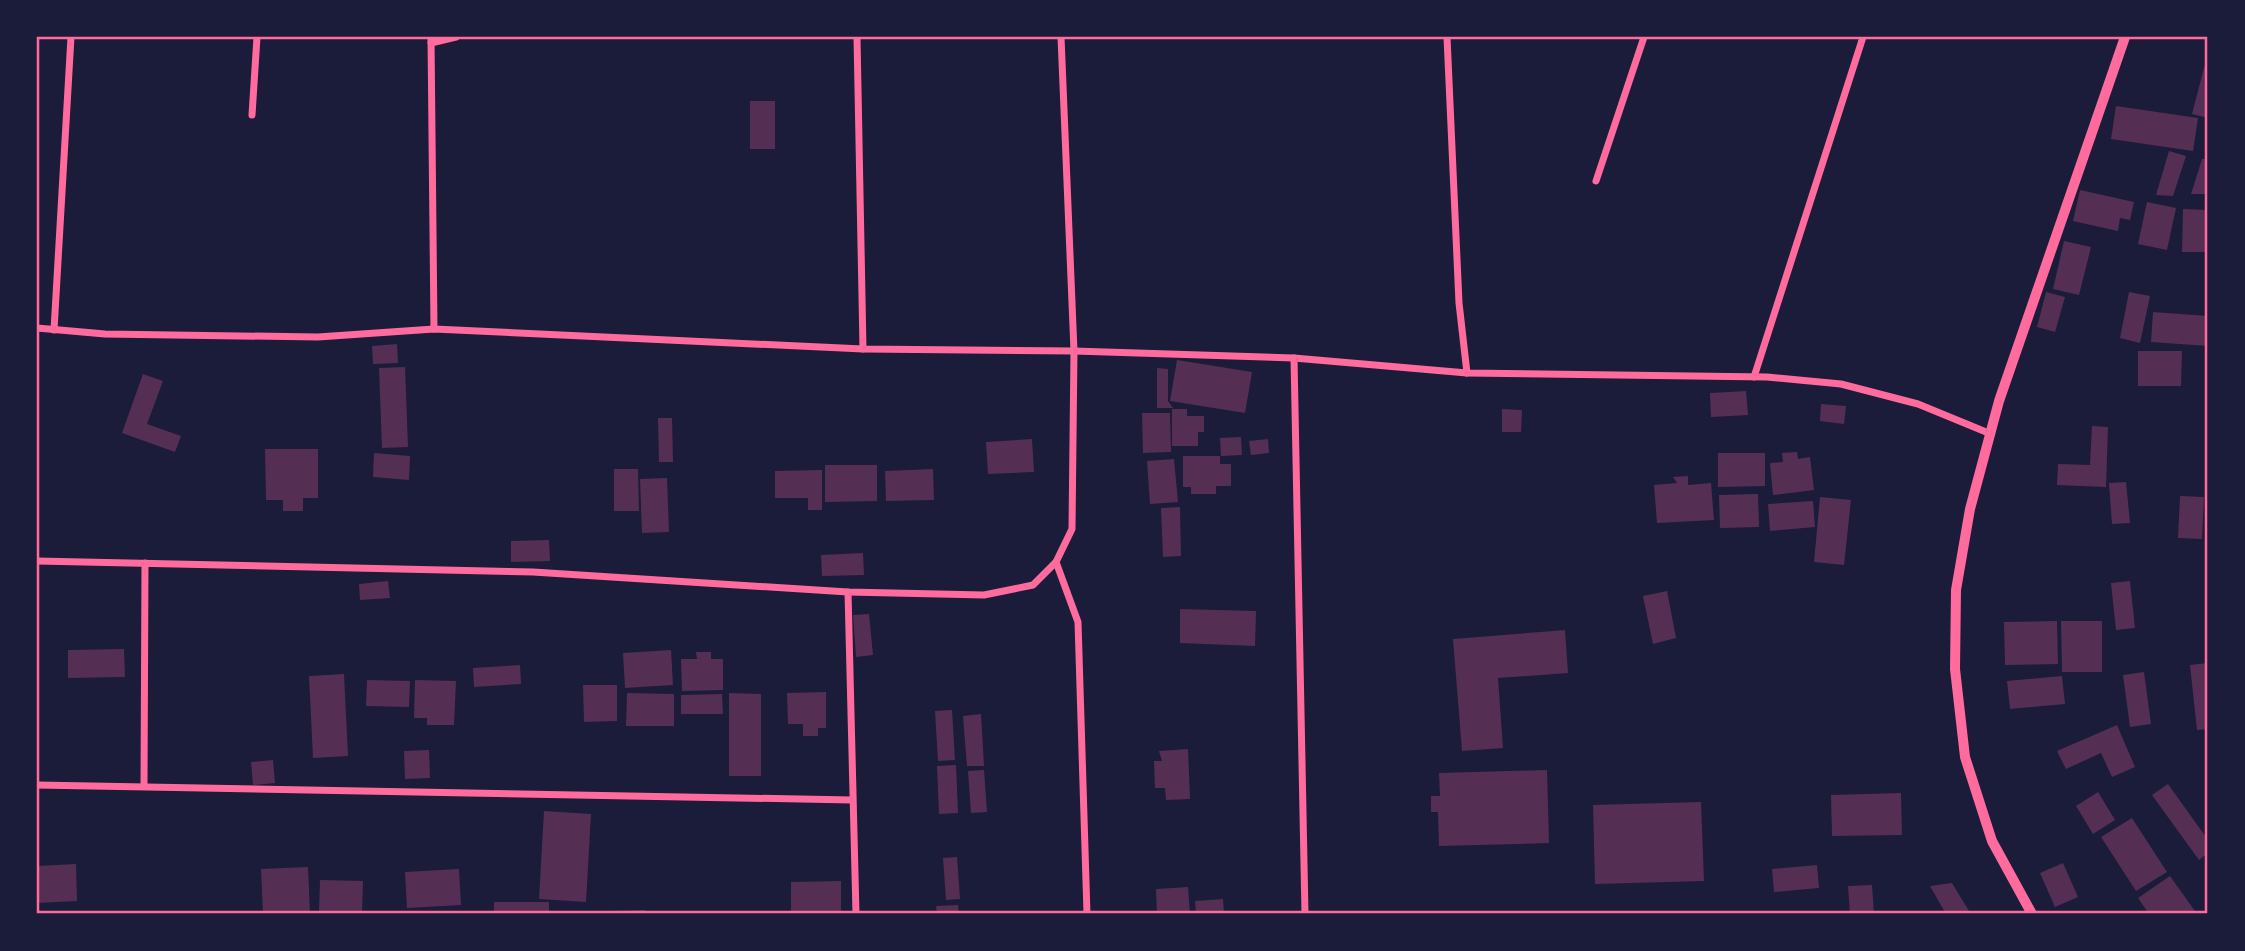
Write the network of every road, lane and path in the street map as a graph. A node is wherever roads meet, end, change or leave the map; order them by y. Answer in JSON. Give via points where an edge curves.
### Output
{"nodes":[{"id":1,"x":71,"y":37,"type":"edge"},
{"id":2,"x":257,"y":37,"type":"edge"},
{"id":3,"x":456,"y":37,"type":"edge"},
{"id":4,"x":857,"y":37,"type":"edge"},
{"id":5,"x":1060,"y":37,"type":"edge"},
{"id":6,"x":1447,"y":37,"type":"edge"},
{"id":7,"x":1644,"y":37,"type":"edge"},
{"id":8,"x":1863,"y":37,"type":"edge"},
{"id":9,"x":2125,"y":37,"type":"edge"},
{"id":10,"x":431,"y":40,"type":"edge"},
{"id":11,"x":253,"y":115,"type":"dead end"},
{"id":12,"x":1596,"y":181,"type":"dead end"},
{"id":13,"x":37,"y":328,"type":"edge"},
{"id":14,"x":54,"y":330,"type":"junction"},
{"id":15,"x":434,"y":330,"type":"junction"},
{"id":16,"x":863,"y":349,"type":"junction"},
{"id":17,"x":1074,"y":351,"type":"junction"},
{"id":18,"x":1294,"y":358,"type":"junction"},
{"id":19,"x":1467,"y":373,"type":"junction"},
{"id":20,"x":1754,"y":377,"type":"junction"},
{"id":21,"x":1991,"y":434,"type":"junction"},
{"id":22,"x":37,"y":561,"type":"edge"},
{"id":23,"x":1056,"y":562,"type":"junction"},
{"id":24,"x":145,"y":563,"type":"junction"},
{"id":25,"x":848,"y":593,"type":"junction"},
{"id":26,"x":37,"y":785,"type":"edge"},
{"id":27,"x":144,"y":785,"type":"junction"},
{"id":28,"x":852,"y":800,"type":"junction"},
{"id":29,"x":856,"y":914,"type":"edge"},
{"id":30,"x":1087,"y":914,"type":"edge"},
{"id":31,"x":1305,"y":914,"type":"edge"},
{"id":32,"x":2032,"y":914,"type":"edge"}],
"edges":[{"from":1,"to":14,"type":"street"},
{"from":2,"to":11,"type":"street"},
{"from":3,"to":10,"type":"street"},
{"from":4,"to":16,"type":"street"},
{"from":5,"to":17,"type":"street"},
{"from":6,"to":19,"type":"street","via":[[1459,303]]},
{"from":7,"to":12,"type":"street"},
{"from":8,"to":20,"type":"street"},
{"from":9,"to":21,"type":"street"},
{"from":10,"to":15,"type":"street"},
{"from":13,"to":14,"type":"street"},
{"from":14,"to":15,"type":"street","via":[[318,337]]},
{"from":15,"to":16,"type":"street"},
{"from":16,"to":17,"type":"street"},
{"from":17,"to":18,"type":"street"},
{"from":17,"to":23,"type":"street","via":[[1072,529]]},
{"from":18,"to":19,"type":"street"},
{"from":18,"to":31,"type":"street"},
{"from":19,"to":20,"type":"street"},
{"from":20,"to":21,"type":"street","via":[[1841,384],[1918,404]]},
{"from":21,"to":32,"type":"street","via":[[1970,509],[1956,590],[1955,669],[1965,757],[1992,841]]},
{"from":22,"to":24,"type":"street"},
{"from":23,"to":25,"type":"street","via":[[1033,585],[984,595]]},
{"from":23,"to":30,"type":"street","via":[[1077,622]]},
{"from":24,"to":25,"type":"street","via":[[533,572]]},
{"from":24,"to":27,"type":"street"},
{"from":25,"to":28,"type":"street"},
{"from":26,"to":27,"type":"street"},
{"from":27,"to":28,"type":"street"},
{"from":28,"to":29,"type":"street"}]}
